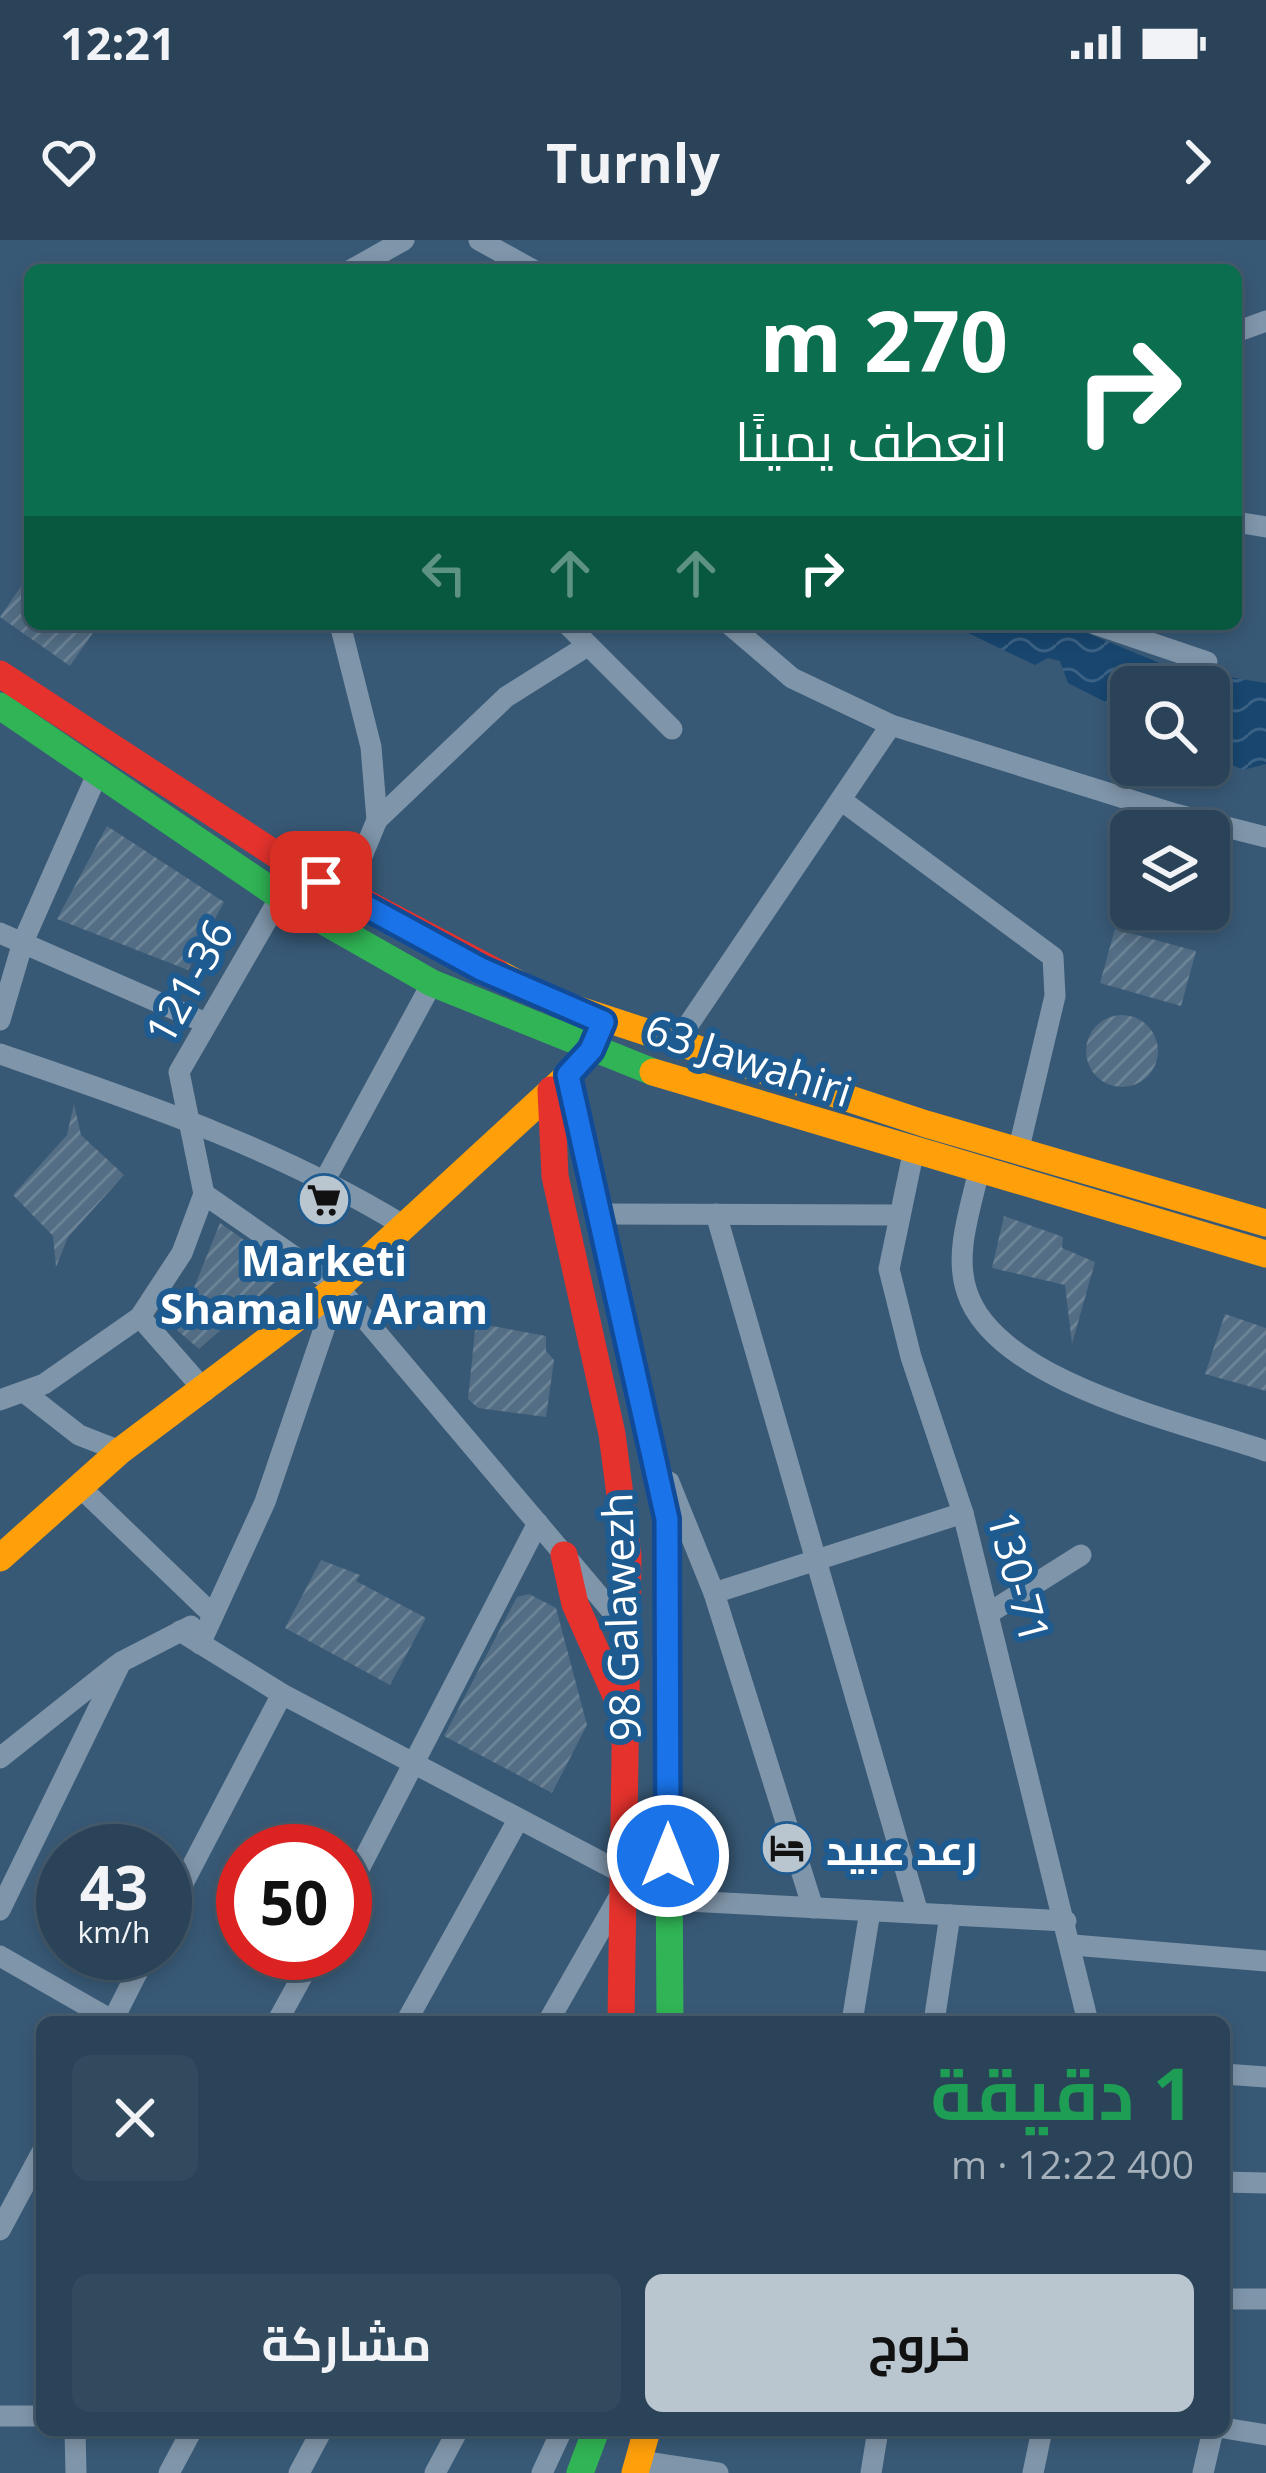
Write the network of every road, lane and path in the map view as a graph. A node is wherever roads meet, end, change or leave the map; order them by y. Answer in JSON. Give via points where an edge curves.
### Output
{"nodes":[{"id":1,"x":404,"y":240,"type":"edge"},
{"id":2,"x":478,"y":240,"type":"edge"},
{"id":3,"x":362,"y":264,"type":"edge"},
{"id":4,"x":522,"y":264,"type":"edge"},
{"id":5,"x":342,"y":630,"type":"edge"},
{"id":6,"x":572,"y":630,"type":"edge"},
{"id":7,"x":737,"y":630,"type":"edge"},
{"id":8,"x":1113,"y":630,"type":"edge"},
{"id":9,"x":587,"y":646,"type":"junction"},
{"id":10,"x":1208,"y":662,"type":"dead end"},
{"id":11,"x":0,"y":674,"type":"edge"},
{"id":12,"x":0,"y":706,"type":"edge"},
{"id":13,"x":891,"y":725,"type":"junction"},
{"id":14,"x":673,"y":729,"type":"dead end"},
{"id":15,"x":99,"y":770,"type":"junction"},
{"id":16,"x":841,"y":800,"type":"junction"},
{"id":17,"x":377,"y":820,"type":"junction"},
{"id":18,"x":1266,"y":837,"type":"edge"},
{"id":19,"x":297,"y":868,"type":"junction"},
{"id":20,"x":281,"y":897,"type":"junction"},
{"id":21,"x":345,"y":897,"type":"junction"},
{"id":22,"x":0,"y":932,"type":"edge"},
{"id":23,"x":23,"y":942,"type":"junction"},
{"id":24,"x":431,"y":983,"type":"junction"},
{"id":25,"x":0,"y":1020,"type":"edge"},
{"id":26,"x":603,"y":1022,"type":"junction"},
{"id":27,"x":206,"y":1023,"type":"junction"},
{"id":28,"x":676,"y":1043,"type":"junction"},
{"id":29,"x":591,"y":1050,"type":"junction"},
{"id":30,"x":0,"y":1054,"type":"edge"},
{"id":31,"x":560,"y":1083,"type":"junction"},
{"id":32,"x":189,"y":1118,"type":"junction"},
{"id":33,"x":1018,"y":1152,"type":"junction"},
{"id":34,"x":913,"y":1154,"type":"junction"},
{"id":35,"x":978,"y":1174,"type":"junction"},
{"id":36,"x":326,"y":1178,"type":"junction"},
{"id":37,"x":204,"y":1194,"type":"junction"},
{"id":38,"x":601,"y":1214,"type":"junction"},
{"id":39,"x":716,"y":1214,"type":"junction"},
{"id":40,"x":897,"y":1215,"type":"junction"},
{"id":41,"x":1266,"y":1223,"type":"edge"},
{"id":42,"x":401,"y":1224,"type":"junction"},
{"id":43,"x":1266,"y":1254,"type":"edge"},
{"id":44,"x":338,"y":1287,"type":"junction"},
{"id":45,"x":140,"y":1318,"type":"junction"},
{"id":46,"x":625,"y":1321,"type":"junction"},
{"id":47,"x":590,"y":1330,"type":"junction"},
{"id":48,"x":205,"y":1391,"type":"junction"},
{"id":49,"x":24,"y":1392,"type":"junction"},
{"id":50,"x":0,"y":1400,"type":"edge"},
{"id":51,"x":652,"y":1439,"type":"junction"},
{"id":52,"x":120,"y":1451,"type":"junction"},
{"id":53,"x":1266,"y":1451,"type":"edge"},
{"id":54,"x":80,"y":1487,"type":"junction"},
{"id":55,"x":963,"y":1513,"type":"junction"},
{"id":56,"x":538,"y":1523,"type":"junction"},
{"id":57,"x":564,"y":1555,"type":"junction"},
{"id":58,"x":1082,"y":1555,"type":"dead end"},
{"id":59,"x":0,"y":1558,"type":"edge"},
{"id":60,"x":814,"y":1561,"type":"junction"},
{"id":61,"x":714,"y":1593,"type":"junction"},
{"id":62,"x":989,"y":1613,"type":"junction"},
{"id":63,"x":213,"y":1616,"type":"junction"},
{"id":64,"x":627,"y":1629,"type":"junction"},
{"id":65,"x":180,"y":1630,"type":"junction"},
{"id":66,"x":666,"y":1634,"type":"junction"},
{"id":67,"x":200,"y":1645,"type":"junction"},
{"id":68,"x":121,"y":1662,"type":"junction"},
{"id":69,"x":282,"y":1694,"type":"junction"},
{"id":70,"x":626,"y":1726,"type":"junction"},
{"id":71,"x":0,"y":1758,"type":"edge"},
{"id":72,"x":415,"y":1765,"type":"junction"},
{"id":73,"x":518,"y":1820,"type":"junction"},
{"id":74,"x":372,"y":1845,"type":"edge"},
{"id":75,"x":192,"y":1866,"type":"edge"},
{"id":76,"x":623,"y":1882,"type":"junction"},
{"id":77,"x":668,"y":1900,"type":"junction"},
{"id":78,"x":813,"y":1908,"type":"junction"},
{"id":79,"x":0,"y":1910,"type":"edge"},
{"id":80,"x":870,"y":1911,"type":"junction"},
{"id":81,"x":918,"y":1913,"type":"junction"},
{"id":82,"x":950,"y":1915,"type":"junction"},
{"id":83,"x":1066,"y":1921,"type":"junction"},
{"id":84,"x":1073,"y":1945,"type":"junction"},
{"id":85,"x":0,"y":1956,"type":"edge"},
{"id":86,"x":1266,"y":1961,"type":"edge"},
{"id":87,"x":134,"y":1980,"type":"edge"},
{"id":88,"x":300,"y":1980,"type":"edge"},
{"id":89,"x":103,"y":2016,"type":"edge"},
{"id":90,"x":116,"y":2016,"type":"edge"},
{"id":91,"x":280,"y":2016,"type":"edge"},
{"id":92,"x":409,"y":2016,"type":"edge"},
{"id":93,"x":551,"y":2016,"type":"edge"},
{"id":94,"x":621,"y":2016,"type":"edge"},
{"id":95,"x":670,"y":2016,"type":"edge"},
{"id":96,"x":853,"y":2016,"type":"edge"},
{"id":97,"x":935,"y":2016,"type":"edge"},
{"id":98,"x":1087,"y":2016,"type":"edge"},
{"id":99,"x":1230,"y":2074,"type":"edge"},
{"id":100,"x":1266,"y":2077,"type":"edge"},
{"id":101,"x":36,"y":2163,"type":"edge"},
{"id":102,"x":1230,"y":2182,"type":"edge"},
{"id":103,"x":1266,"y":2183,"type":"edge"},
{"id":104,"x":0,"y":2230,"type":"edge"},
{"id":105,"x":1230,"y":2299,"type":"edge"},
{"id":106,"x":1266,"y":2300,"type":"edge"},
{"id":107,"x":0,"y":2416,"type":"edge"},
{"id":108,"x":36,"y":2416,"type":"edge"},
{"id":109,"x":1230,"y":2429,"type":"edge"},
{"id":110,"x":1266,"y":2435,"type":"edge"},
{"id":111,"x":75,"y":2436,"type":"edge"},
{"id":112,"x":189,"y":2436,"type":"edge"},
{"id":113,"x":319,"y":2436,"type":"edge"},
{"id":114,"x":455,"y":2436,"type":"edge"},
{"id":115,"x":559,"y":2436,"type":"edge"},
{"id":116,"x":594,"y":2436,"type":"edge"},
{"id":117,"x":645,"y":2436,"type":"edge"},
{"id":118,"x":877,"y":2436,"type":"edge"},
{"id":119,"x":1041,"y":2436,"type":"edge"},
{"id":120,"x":1212,"y":2436,"type":"edge"},
{"id":121,"x":637,"y":2467,"type":"edge"},
{"id":122,"x":76,"y":2473,"type":"edge"},
{"id":123,"x":169,"y":2473,"type":"edge"},
{"id":124,"x":298,"y":2473,"type":"edge"},
{"id":125,"x":435,"y":2473,"type":"edge"},
{"id":126,"x":542,"y":2473,"type":"edge"},
{"id":127,"x":580,"y":2473,"type":"edge"},
{"id":128,"x":718,"y":2473,"type":"edge"},
{"id":129,"x":871,"y":2473,"type":"edge"},
{"id":130,"x":1033,"y":2473,"type":"edge"},
{"id":131,"x":1203,"y":2473,"type":"edge"}],
"edges":[{"from":1,"to":3,"type":"street"},
{"from":2,"to":4,"type":"street"},
{"from":5,"to":17,"type":"street","via":[[371,747]]},
{"from":6,"to":9,"type":"street"},
{"from":7,"to":13,"type":"street","via":[[792,678]]},
{"from":8,"to":10,"type":"street"},
{"from":9,"to":14,"type":"street"},
{"from":9,"to":17,"type":"street","via":[[506,698]]},
{"from":11,"to":19,"type":"main road","name":"63 Jawahiri"},
{"from":12,"to":15,"type":"main road","name":"63 Jawahiri"},
{"from":13,"to":16,"type":"street"},
{"from":13,"to":18,"type":"street"},
{"from":15,"to":20,"type":"main road","name":"63 Jawahiri"},
{"from":15,"to":23,"type":"street"},
{"from":16,"to":28,"type":"street"},
{"from":16,"to":33,"type":"street","via":[[1053,957],[1055,996]]},
{"from":17,"to":21,"type":"street"},
{"from":19,"to":20,"type":"street","name":"121-36"},
{"from":19,"to":21,"type":"main road","name":"63 Jawahiri"},
{"from":20,"to":24,"type":"main road","name":"63 Jawahiri"},
{"from":20,"to":27,"type":"street","name":"121-36"},
{"from":21,"to":26,"type":"main road","name":"63 Jawahiri"},
{"from":22,"to":23,"type":"street"},
{"from":23,"to":25,"type":"street"},
{"from":23,"to":27,"type":"street"},
{"from":24,"to":29,"type":"main road","name":"63 Jawahiri"},
{"from":24,"to":36,"type":"street"},
{"from":26,"to":28,"type":"main road","name":"63 Jawahiri"},
{"from":26,"to":29,"type":"main road"},
{"from":27,"to":32,"type":"street","name":"121-36","via":[[179,1072]]},
{"from":28,"to":33,"type":"main road","name":"63 Jawahiri"},
{"from":29,"to":31,"type":"main road"},
{"from":29,"to":34,"type":"main road","name":"63 Jawahiri"},
{"from":30,"to":32,"type":"street"},
{"from":31,"to":38,"type":"main road","name":"98 Galawezh"},
{"from":31,"to":42,"type":"main road"},
{"from":31,"to":47,"type":"main road","name":"98 Galawezh","via":[[555,1176]]},
{"from":32,"to":36,"type":"street"},
{"from":32,"to":37,"type":"street","name":"121-36"},
{"from":33,"to":41,"type":"main road","name":"63 Jawahiri"},
{"from":34,"to":35,"type":"main road","name":"63 Jawahiri"},
{"from":34,"to":40,"type":"street","name":"130-71"},
{"from":35,"to":43,"type":"main road","name":"63 Jawahiri"},
{"from":35,"to":53,"type":"street","via":[[962,1267],[967,1293],[1001,1344],[1051,1376]]},
{"from":36,"to":42,"type":"street"},
{"from":37,"to":44,"type":"street"},
{"from":37,"to":45,"type":"street","via":[[182,1253]]},
{"from":38,"to":39,"type":"street"},
{"from":38,"to":46,"type":"main road","name":"98 Galawezh"},
{"from":39,"to":40,"type":"street"},
{"from":39,"to":60,"type":"street"},
{"from":40,"to":55,"type":"street","name":"130-71","via":[[889,1269]]},
{"from":42,"to":44,"type":"main road"},
{"from":44,"to":48,"type":"main road"},
{"from":44,"to":56,"type":"street"},
{"from":44,"to":63,"type":"street","via":[[265,1502]]},
{"from":45,"to":48,"type":"street"},
{"from":45,"to":49,"type":"street"},
{"from":46,"to":47,"type":"main road"},
{"from":46,"to":51,"type":"main road","name":"98 Galawezh"},
{"from":47,"to":64,"type":"main road","name":"98 Galawezh","via":[[622,1496]]},
{"from":48,"to":52,"type":"main road"},
{"from":49,"to":50,"type":"street"},
{"from":49,"to":52,"type":"street","via":[[80,1435]]},
{"from":51,"to":61,"type":"street"},
{"from":51,"to":66,"type":"main road","name":"98 Galawezh","via":[[667,1519]]},
{"from":52,"to":54,"type":"main road"},
{"from":54,"to":59,"type":"main road"},
{"from":54,"to":63,"type":"street"},
{"from":55,"to":60,"type":"street"},
{"from":55,"to":62,"type":"street","name":"130-71"},
{"from":56,"to":57,"type":"street"},
{"from":56,"to":72,"type":"street"},
{"from":57,"to":64,"type":"street"},
{"from":57,"to":70,"type":"main road","via":[[575,1604]]},
{"from":58,"to":62,"type":"street"},
{"from":60,"to":61,"type":"street"},
{"from":60,"to":81,"type":"street"},
{"from":61,"to":78,"type":"street"},
{"from":62,"to":83,"type":"street","name":"130-71"},
{"from":63,"to":65,"type":"street"},
{"from":63,"to":67,"type":"street"},
{"from":64,"to":66,"type":"main road"},
{"from":64,"to":70,"type":"main road","name":"98 Galawezh"},
{"from":65,"to":67,"type":"street"},
{"from":65,"to":68,"type":"street"},
{"from":66,"to":77,"type":"main road","name":"98 Galawezh"},
{"from":67,"to":69,"type":"street"},
{"from":68,"to":71,"type":"street"},
{"from":68,"to":79,"type":"street"},
{"from":69,"to":72,"type":"street"},
{"from":69,"to":75,"type":"street"},
{"from":70,"to":76,"type":"main road","name":"98 Galawezh"},
{"from":72,"to":73,"type":"street"},
{"from":72,"to":74,"type":"street"},
{"from":73,"to":76,"type":"street"},
{"from":73,"to":92,"type":"street"},
{"from":76,"to":93,"type":"street"},
{"from":76,"to":94,"type":"main road","name":"98 Galawezh"},
{"from":77,"to":78,"type":"street"},
{"from":77,"to":95,"type":"main road","name":"98 Galawezh"},
{"from":78,"to":80,"type":"street"},
{"from":80,"to":81,"type":"street"},
{"from":80,"to":96,"type":"street"},
{"from":81,"to":82,"type":"street"},
{"from":82,"to":83,"type":"street"},
{"from":82,"to":97,"type":"street"},
{"from":83,"to":84,"type":"street","name":"130-71"},
{"from":84,"to":86,"type":"street"},
{"from":84,"to":98,"type":"street","name":"130-71"},
{"from":85,"to":89,"type":"street"},
{"from":87,"to":90,"type":"street"},
{"from":88,"to":91,"type":"street"},
{"from":99,"to":100,"type":"street"},
{"from":101,"to":104,"type":"street"},
{"from":102,"to":103,"type":"street"},
{"from":105,"to":106,"type":"street"},
{"from":107,"to":108,"type":"street"},
{"from":109,"to":110,"type":"street"},
{"from":111,"to":122,"type":"street"},
{"from":112,"to":123,"type":"street"},
{"from":113,"to":124,"type":"street"},
{"from":114,"to":125,"type":"street"},
{"from":115,"to":126,"type":"street"},
{"from":116,"to":127,"type":"main road"},
{"from":117,"to":121,"type":"main road"},
{"from":118,"to":129,"type":"street"},
{"from":119,"to":130,"type":"street"},
{"from":120,"to":131,"type":"street"},
{"from":121,"to":128,"type":"street"}]}
